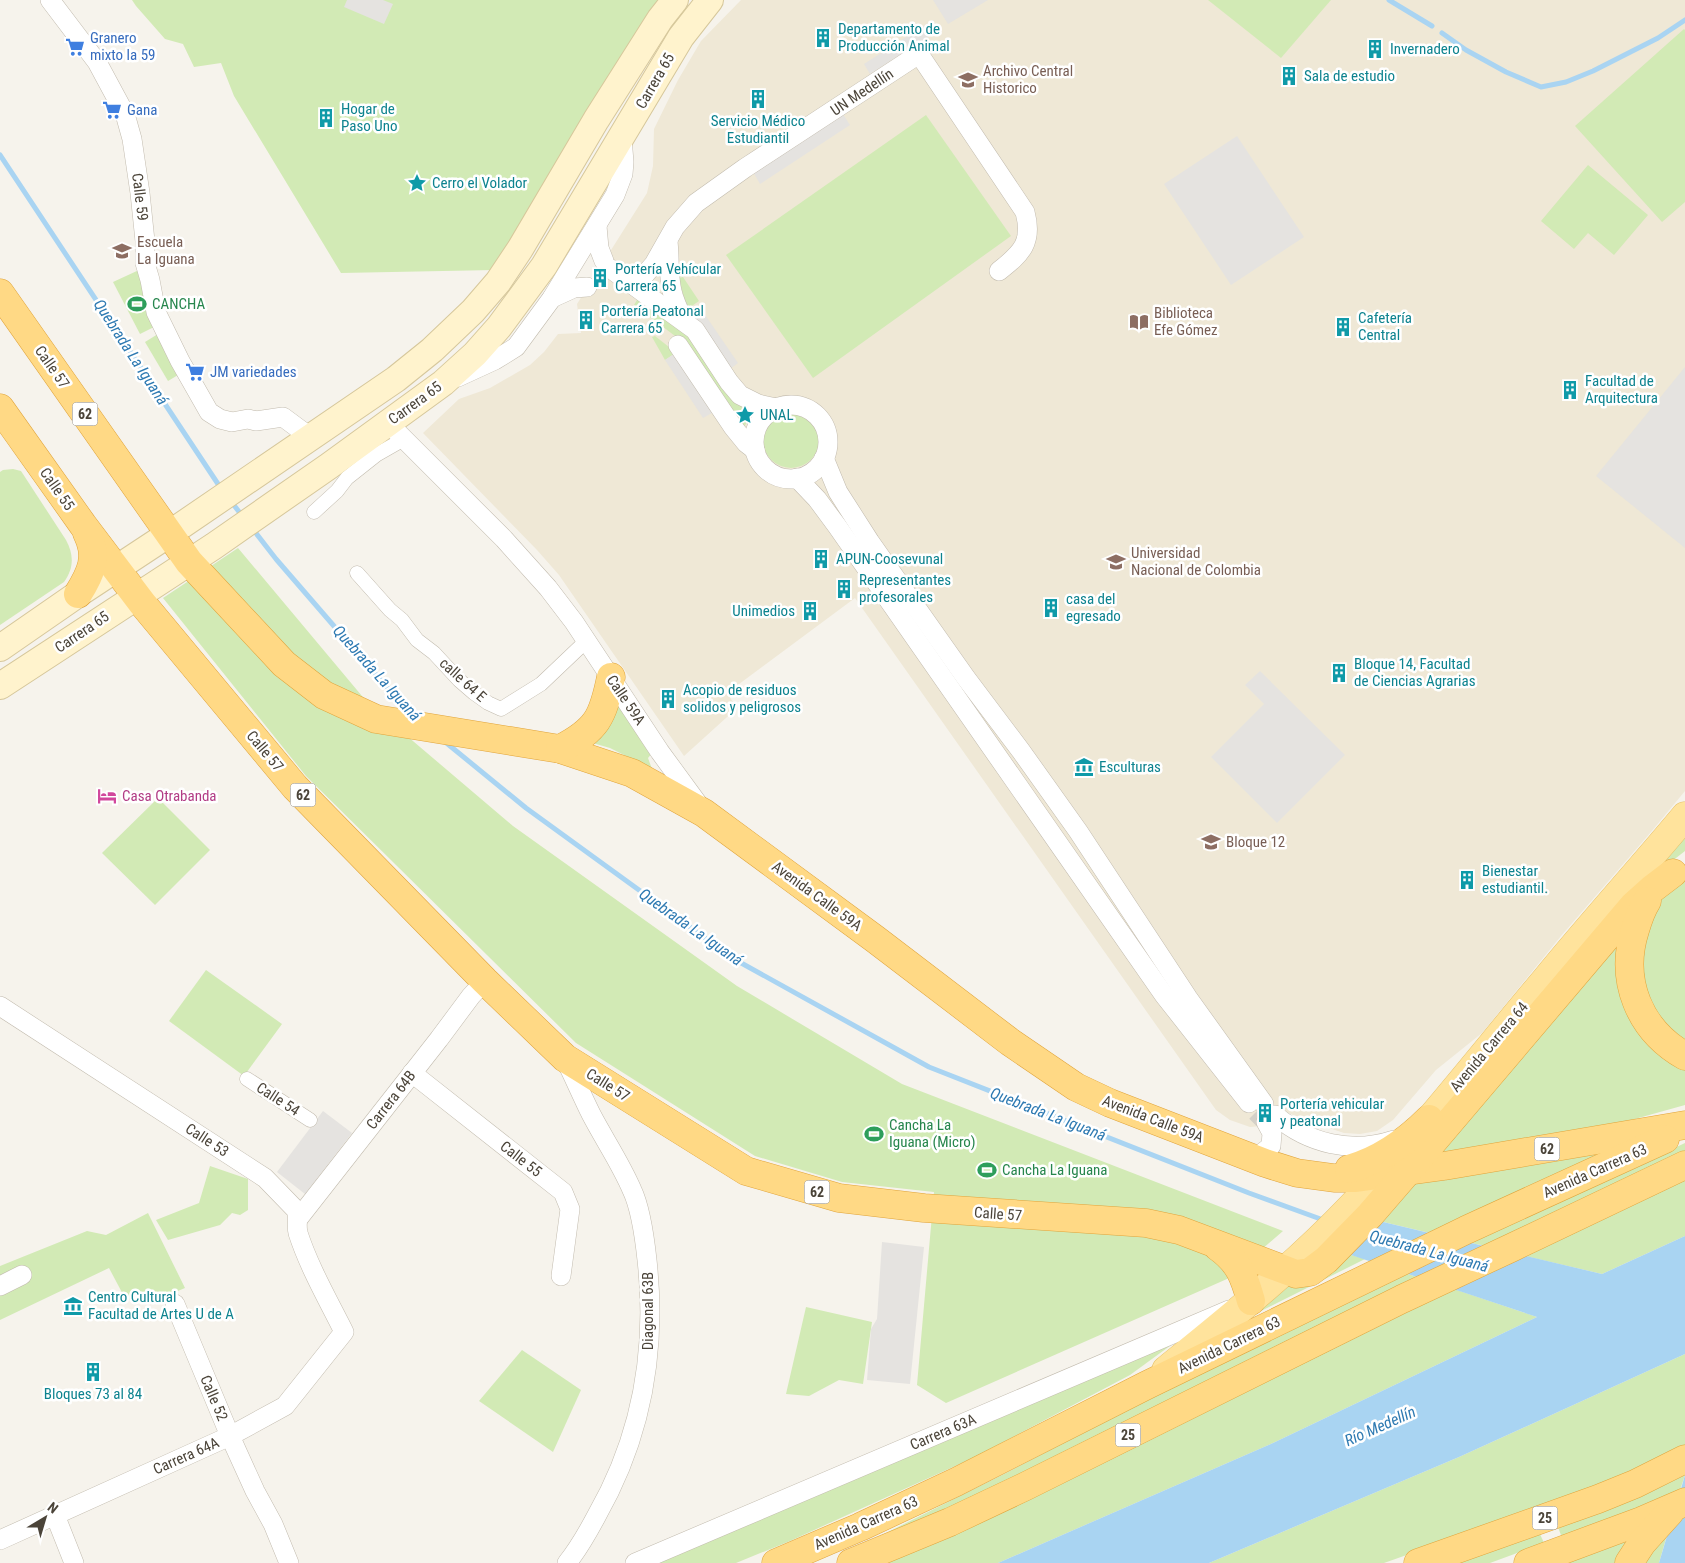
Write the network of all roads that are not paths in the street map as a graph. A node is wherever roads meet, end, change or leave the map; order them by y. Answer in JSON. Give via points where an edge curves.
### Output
{"nodes":[{"id":1,"x":50,"y":0,"type":"edge"},
{"id":2,"x":675,"y":0,"type":"edge"},
{"id":3,"x":710,"y":0,"type":"edge"},
{"id":4,"x":622,"y":138,"type":"junction"},
{"id":5,"x":597,"y":226,"type":"junction"},
{"id":6,"x":668,"y":242,"type":"junction"},
{"id":7,"x":999,"y":271,"type":"dead end"},
{"id":8,"x":635,"y":286,"type":"junction"},
{"id":9,"x":588,"y":287,"type":"dead end"},
{"id":10,"x":0,"y":293,"type":"edge"},
{"id":11,"x":552,"y":298,"type":"junction"},
{"id":12,"x":684,"y":321,"type":"junction"},
{"id":13,"x":678,"y":346,"type":"dead end"},
{"id":14,"x":443,"y":384,"type":"junction"},
{"id":15,"x":371,"y":396,"type":"junction"},
{"id":16,"x":0,"y":408,"type":"edge"},
{"id":17,"x":776,"y":408,"type":"junction"},
{"id":18,"x":392,"y":433,"type":"junction"},
{"id":19,"x":306,"y":440,"type":"junction"},
{"id":20,"x":755,"y":450,"type":"junction"},
{"id":21,"x":824,"y":458,"type":"junction"},
{"id":22,"x":336,"y":461,"type":"junction"},
{"id":23,"x":797,"y":478,"type":"junction"},
{"id":24,"x":314,"y":512,"type":"dead end"},
{"id":25,"x":83,"y":525,"type":"junction"},
{"id":26,"x":169,"y":534,"type":"junction"},
{"id":27,"x":189,"y":562,"type":"junction"},
{"id":28,"x":116,"y":569,"type":"junction"},
{"id":29,"x":356,"y":573,"type":"dead end"},
{"id":30,"x":78,"y":594,"type":"junction"},
{"id":31,"x":137,"y":596,"type":"junction"},
{"id":32,"x":581,"y":646,"type":"dead end"},
{"id":33,"x":0,"y":648,"type":"edge"},
{"id":34,"x":611,"y":677,"type":"junction"},
{"id":35,"x":0,"y":686,"type":"edge"},
{"id":36,"x":560,"y":749,"type":"junction"},
{"id":37,"x":704,"y":813,"type":"junction"},
{"id":38,"x":1685,"y":816,"type":"edge"},
{"id":39,"x":1679,"y":869,"type":"edge"},
{"id":40,"x":485,"y":981,"type":"junction"},
{"id":41,"x":0,"y":1006,"type":"edge"},
{"id":42,"x":1685,"y":1056,"type":"edge"},
{"id":43,"x":565,"y":1058,"type":"junction"},
{"id":44,"x":412,"y":1073,"type":"junction"},
{"id":45,"x":247,"y":1079,"type":"dead end"},
{"id":46,"x":1265,"y":1113,"type":"junction"},
{"id":47,"x":1430,"y":1119,"type":"junction"},
{"id":48,"x":310,"y":1120,"type":"dead end"},
{"id":49,"x":1685,"y":1125,"type":"edge"},
{"id":50,"x":1685,"y":1130,"type":"edge"},
{"id":51,"x":1246,"y":1155,"type":"junction"},
{"id":52,"x":1685,"y":1165,"type":"edge"},
{"id":53,"x":1408,"y":1172,"type":"junction"},
{"id":54,"x":1381,"y":1175,"type":"junction"},
{"id":55,"x":1313,"y":1176,"type":"junction"},
{"id":56,"x":1361,"y":1211,"type":"junction"},
{"id":57,"x":298,"y":1219,"type":"junction"},
{"id":58,"x":1210,"y":1242,"type":"junction"},
{"id":59,"x":1286,"y":1270,"type":"junction"},
{"id":60,"x":22,"y":1275,"type":"dead end"},
{"id":61,"x":561,"y":1276,"type":"dead end"},
{"id":62,"x":0,"y":1286,"type":"edge"},
{"id":63,"x":1251,"y":1301,"type":"junction"},
{"id":64,"x":175,"y":1304,"type":"dead end"},
{"id":65,"x":344,"y":1332,"type":"joint"},
{"id":66,"x":1147,"y":1385,"type":"junction"},
{"id":67,"x":230,"y":1436,"type":"junction"},
{"id":68,"x":1677,"y":1463,"type":"edge"},
{"id":69,"x":255,"y":1491,"type":"junction"},
{"id":70,"x":1680,"y":1504,"type":"edge"},
{"id":71,"x":55,"y":1515,"type":"junction"},
{"id":72,"x":860,"y":1527,"type":"junction"},
{"id":73,"x":0,"y":1540,"type":"edge"},
{"id":74,"x":74,"y":1563,"type":"edge"},
{"id":75,"x":279,"y":1563,"type":"edge"},
{"id":76,"x":289,"y":1563,"type":"edge"},
{"id":77,"x":567,"y":1563,"type":"edge"},
{"id":78,"x":635,"y":1563,"type":"edge"},
{"id":79,"x":776,"y":1563,"type":"edge"},
{"id":80,"x":813,"y":1563,"type":"edge"},
{"id":81,"x":850,"y":1563,"type":"edge"},
{"id":82,"x":1418,"y":1563,"type":"edge"},
{"id":83,"x":1528,"y":1563,"type":"edge"},
{"id":84,"x":1629,"y":1563,"type":"edge"}],
"edges":[{"from":1,"to":19,"type":"street","name":"Calle 59","via":[[97,62],[124,114],[132,139],[145,263],[156,312],[210,412],[232,422],[283,417]]},
{"from":2,"to":15,"type":"main road","name":"Carrera 65","via":[[596,120],[498,282],[432,350]]},
{"from":3,"to":4,"type":"main road","name":"Carrera 65","via":[[681,37]]},
{"from":4,"to":5,"type":"street","via":[[623,174]]},
{"from":4,"to":14,"type":"main road","name":"Carrera 65","via":[[522,298],[475,354]]},
{"from":5,"to":8,"type":"street","via":[[599,248],[608,265]]},
{"from":5,"to":11,"type":"street"},
{"from":6,"to":7,"type":"street","name":"UN Medellín","via":[[685,214],[708,195],[919,54],[1025,212],[1028,224],[1026,242],[1017,257]]},
{"from":6,"to":8,"type":"street"},
{"from":6,"to":12,"type":"street","via":[[672,291]]},
{"from":8,"to":12,"type":"street"},
{"from":9,"to":11,"type":"street","via":[[574,288]]},
{"from":10,"to":26,"type":"highway","name":"Calle 57","number":"62"},
{"from":11,"to":14,"type":"street","via":[[516,347]]},
{"from":12,"to":17,"type":"street","via":[[701,338],[734,389],[758,404]]},
{"from":13,"to":20,"type":"street","via":[[733,427]]},
{"from":14,"to":18,"type":"main road","name":"Carrera 65"},
{"from":15,"to":19,"type":"main road","name":"Carrera 65"},
{"from":15,"to":22,"type":"main road","via":[[383,410],[380,421]]},
{"from":16,"to":25,"type":"highway","name":"Calle 55","number":"62"},
{"from":17,"to":20,"type":"street","via":[[758,425]]},
{"from":17,"to":21,"type":"street","via":[[803,408],[820,420],[827,440]]},
{"from":18,"to":22,"type":"main road","name":"Carrera 65"},
{"from":18,"to":24,"type":"street","via":[[376,455],[347,478]]},
{"from":18,"to":34,"type":"street","name":"Calle 59A","via":[[537,574]]},
{"from":19,"to":26,"type":"main road","name":"Carrera 65"},
{"from":20,"to":23,"type":"street","via":[[760,463],[772,474]]},
{"from":21,"to":23,"type":"street","via":[[813,472]]},
{"from":21,"to":46,"type":"street","via":[[838,492],[870,542],[1078,831]]},
{"from":22,"to":27,"type":"main road","name":"Carrera 65"},
{"from":23,"to":46,"type":"street","via":[[817,498],[837,526],[1164,995]]},
{"from":25,"to":28,"type":"highway","name":"Calle 55","number":"62"},
{"from":25,"to":30,"type":"highway","via":[[94,562]]},
{"from":26,"to":27,"type":"highway","name":"Calle 57","number":"62"},
{"from":26,"to":28,"type":"main road","name":"Carrera 65"},
{"from":27,"to":31,"type":"main road","name":"Carrera 65"},
{"from":27,"to":36,"type":"highway","name":"Calle 57","number":"62","via":[[284,664],[324,696],[376,719]]},
{"from":28,"to":30,"type":"main road","name":"Carrera 65"},
{"from":28,"to":31,"type":"highway","name":"Calle 57","number":"62"},
{"from":29,"to":32,"type":"street","name":"calle 64 E","via":[[402,620],[416,640],[434,653],[459,680],[501,709],[541,684]]},
{"from":30,"to":33,"type":"main road","name":"Carrera 65"},
{"from":31,"to":35,"type":"main road","name":"Carrera 65"},
{"from":31,"to":40,"type":"highway","name":"Calle 57","number":"62","via":[[295,787]]},
{"from":34,"to":36,"type":"highway","via":[[606,703],[596,723],[580,739]]},
{"from":34,"to":37,"type":"street","name":"Calle 59A"},
{"from":36,"to":37,"type":"highway","number":"62","via":[[632,773]]},
{"from":37,"to":51,"type":"highway","name":"Avenida Calle 59A","number":"62","via":[[1062,1079],[1110,1103]]},
{"from":38,"to":47,"type":"main road","name":"Avenida Carrera 64"},
{"from":39,"to":42,"type":"highway","via":[[1644,906],[1630,952],[1630,979],[1633,994],[1646,1020]]},
{"from":39,"to":53,"type":"highway","name":"Avenida Carrera 64","via":[[1633,906]]},
{"from":40,"to":43,"type":"highway","name":"Calle 57","number":"62"},
{"from":40,"to":44,"type":"street","name":"Carrera 64B"},
{"from":41,"to":57,"type":"street","name":"Calle 53","via":[[265,1178],[296,1210]]},
{"from":43,"to":58,"type":"highway","name":"Calle 57","number":"62","via":[[746,1171],[839,1198],[924,1208],[1146,1223]]},
{"from":43,"to":77,"type":"street","name":"Diagonal 63B","via":[[590,1113],[633,1192],[645,1241],[651,1292],[647,1368],[630,1442],[611,1490]]},
{"from":44,"to":57,"type":"street","name":"Carrera 64B","via":[[347,1142]]},
{"from":44,"to":61,"type":"street","name":"Calle 55","via":[[563,1192],[570,1209]]},
{"from":45,"to":48,"type":"street","name":"Calle 54"},
{"from":46,"to":47,"type":"street","via":[[1319,1141],[1357,1147],[1400,1138]]},
{"from":46,"to":51,"type":"street","via":[[1272,1133],[1271,1146],[1261,1154]]},
{"from":47,"to":54,"type":"main road","name":"Avenida Carrera 64"},
{"from":47,"to":55,"type":"highway","via":[[1412,1137],[1368,1163]]},
{"from":49,"to":53,"type":"highway","name":"Avenida Calle 59A","number":"62"},
{"from":50,"to":66,"type":"highway","name":"Avenida Carrera 63","number":"25","via":[[1466,1230]]},
{"from":51,"to":55,"type":"highway","name":"Avenida Calle 59A","number":"62","via":[[1280,1169]]},
{"from":52,"to":81,"type":"highway","name":"Avenida Carrera 63","number":"25","via":[[1402,1298],[1024,1487]]},
{"from":53,"to":54,"type":"highway","name":"Avenida Calle 59A","number":"62"},
{"from":53,"to":56,"type":"highway","name":"Avenida Carrera 64","number":"62"},
{"from":54,"to":55,"type":"highway","name":"Avenida Calle 59A","number":"62"},
{"from":54,"to":56,"type":"main road","name":"Avenida Carrera 64"},
{"from":56,"to":59,"type":"highway","name":"Avenida Carrera 64","number":"62","via":[[1318,1254],[1310,1272],[1296,1274]]},
{"from":57,"to":65,"type":"street","name":"Calle 53","via":[[298,1232],[311,1266]]},
{"from":58,"to":59,"type":"highway","name":"Calle 57","number":"62"},
{"from":58,"to":63,"type":"highway","via":[[1237,1264]]},
{"from":59,"to":63,"type":"main road"},
{"from":60,"to":62,"type":"street"},
{"from":63,"to":66,"type":"main road"},
{"from":63,"to":78,"type":"street","name":"Carrera 63A"},
{"from":64,"to":67,"type":"street","name":"Calle 52"},
{"from":65,"to":67,"type":"street","name":"Carrera 64A","via":[[285,1406]]},
{"from":66,"to":72,"type":"highway","name":"Avenida Carrera 63","number":"25"},
{"from":67,"to":69,"type":"street","name":"Calle 52"},
{"from":67,"to":71,"type":"street","name":"Carrera 64A"},
{"from":68,"to":82,"type":"highway","number":"25","via":[[1598,1499]]},
{"from":69,"to":75,"type":"street","name":"Calle 52","via":[[264,1527]]},
{"from":69,"to":76,"type":"street","name":"Calle 52"},
{"from":70,"to":83,"type":"highway","number":"25"},
{"from":70,"to":84,"type":"highway","via":[[1642,1543]]},
{"from":71,"to":73,"type":"street","name":"Carrera 64A"},
{"from":71,"to":74,"type":"street"},
{"from":72,"to":79,"type":"highway","name":"Avenida Carrera 63","number":"25"},
{"from":72,"to":80,"type":"highway"}]}
